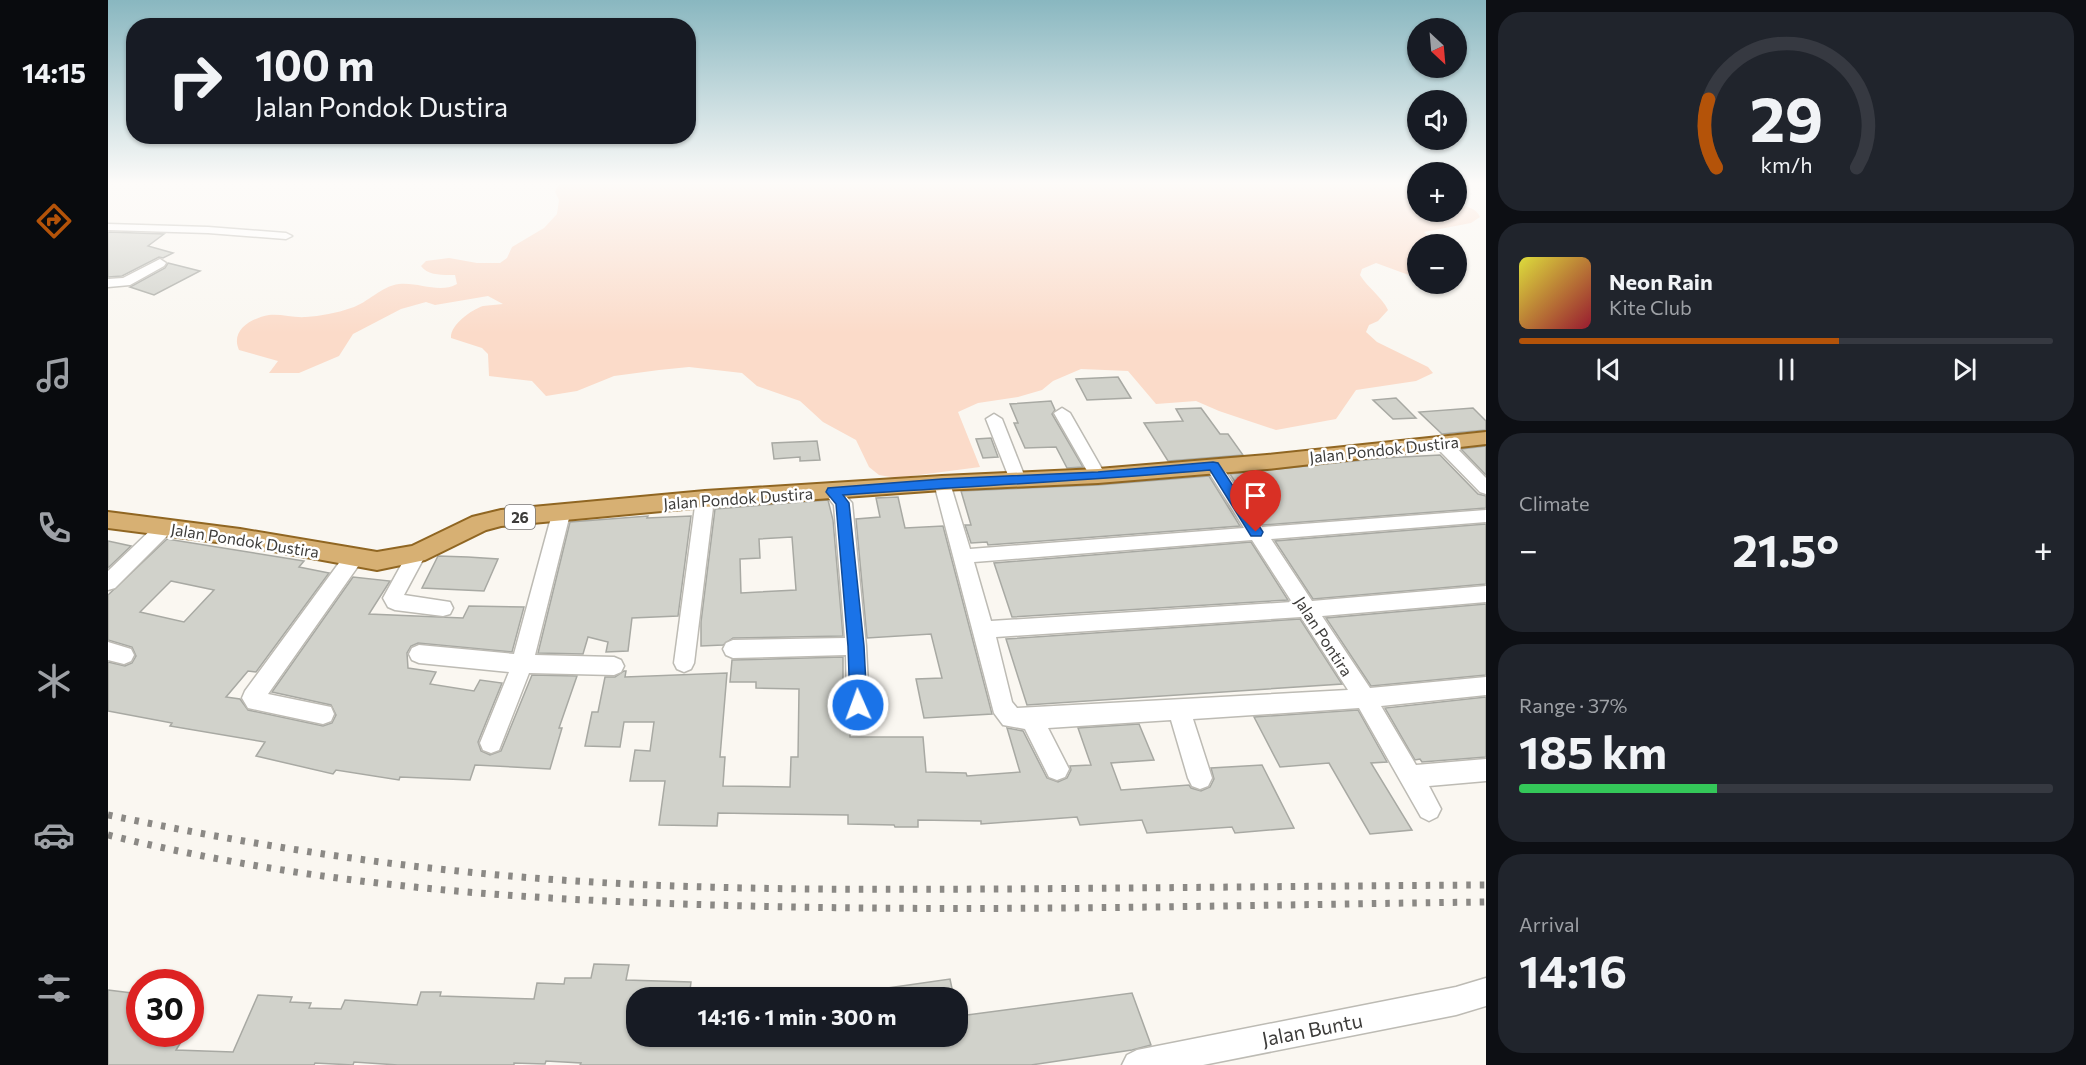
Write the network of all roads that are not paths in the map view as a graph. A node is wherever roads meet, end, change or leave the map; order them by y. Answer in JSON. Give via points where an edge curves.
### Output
{"nodes":[{"id":1,"x":256,"y":234,"type":"edge"},
{"id":2,"x":286,"y":236,"type":"dead end"},
{"id":3,"x":160,"y":262,"type":"dead end"},
{"id":4,"x":108,"y":283,"type":"edge"},
{"id":5,"x":1062,"y":413,"type":"dead end"},
{"id":6,"x":994,"y":419,"type":"dead end"},
{"id":7,"x":1486,"y":438,"type":"edge"},
{"id":8,"x":1441,"y":442,"type":"junction"},
{"id":9,"x":1213,"y":466,"type":"junction"},
{"id":10,"x":1486,"y":467,"type":"edge"},
{"id":11,"x":1467,"y":468,"type":"junction"},
{"id":12,"x":1098,"y":476,"type":"junction"},
{"id":13,"x":1018,"y":480,"type":"junction"},
{"id":14,"x":942,"y":483,"type":"junction"},
{"id":15,"x":1486,"y":488,"type":"edge"},
{"id":16,"x":833,"y":492,"type":"junction"},
{"id":17,"x":705,"y":499,"type":"junction"},
{"id":18,"x":561,"y":514,"type":"junction"},
{"id":19,"x":1486,"y":516,"type":"edge"},
{"id":20,"x":108,"y":520,"type":"edge"},
{"id":21,"x":165,"y":527,"type":"junction"},
{"id":22,"x":1256,"y":532,"type":"junction"},
{"id":23,"x":417,"y":554,"type":"junction"},
{"id":24,"x":963,"y":556,"type":"junction"},
{"id":25,"x":354,"y":557,"type":"junction"},
{"id":26,"x":108,"y":583,"type":"edge"},
{"id":27,"x":1486,"y":594,"type":"edge"},
{"id":28,"x":443,"y":608,"type":"dead end"},
{"id":29,"x":1308,"y":609,"type":"junction"},
{"id":30,"x":984,"y":630,"type":"junction"},
{"id":31,"x":856,"y":646,"type":"junction"},
{"id":32,"x":733,"y":649,"type":"dead end"},
{"id":33,"x":419,"y":654,"type":"dead end"},
{"id":34,"x":684,"y":663,"type":"dead end"},
{"id":35,"x":522,"y":664,"type":"junction"},
{"id":36,"x":614,"y":666,"type":"dead end"},
{"id":37,"x":1486,"y":686,"type":"edge"},
{"id":38,"x":1365,"y":698,"type":"junction"},
{"id":39,"x":858,"y":705,"type":"dead end"},
{"id":40,"x":1179,"y":710,"type":"junction"},
{"id":41,"x":323,"y":714,"type":"dead end"},
{"id":42,"x":1032,"y":720,"type":"junction"},
{"id":43,"x":491,"y":742,"type":"dead end"},
{"id":44,"x":1057,"y":769,"type":"dead end"},
{"id":45,"x":1486,"y":770,"type":"edge"},
{"id":46,"x":1411,"y":776,"type":"junction"},
{"id":47,"x":1200,"y":778,"type":"dead end"},
{"id":48,"x":1430,"y":809,"type":"dead end"},
{"id":49,"x":1486,"y":992,"type":"edge"},
{"id":50,"x":1137,"y":1065,"type":"edge"}],
"edges":[{"from":1,"to":2,"type":"street"},
{"from":3,"to":4,"type":"street","via":[[126,282]]},
{"from":5,"to":12,"type":"street"},
{"from":6,"to":13,"type":"street"},
{"from":7,"to":8,"type":"main road","name":"Jalan Pondok Dustira"},
{"from":8,"to":9,"type":"main road","name":"Jalan Pondok Dustira"},
{"from":8,"to":11,"type":"street"},
{"from":9,"to":12,"type":"main road","name":"Jalan Pondok Dustira"},
{"from":9,"to":22,"type":"street","name":"Jalan Pontira"},
{"from":10,"to":11,"type":"street"},
{"from":11,"to":15,"type":"street"},
{"from":12,"to":13,"type":"main road","name":"Jalan Pondok Dustira"},
{"from":13,"to":14,"type":"main road","name":"Jalan Pondok Dustira"},
{"from":14,"to":16,"type":"main road","name":"Jalan Pondok Dustira","number":"26"},
{"from":14,"to":24,"type":"street"},
{"from":16,"to":17,"type":"main road","name":"Jalan Pondok Dustira","number":"26"},
{"from":16,"to":31,"type":"street","via":[[843,503]]},
{"from":17,"to":18,"type":"main road","name":"Jalan Pondok Dustira","number":"26"},
{"from":17,"to":34,"type":"street"},
{"from":18,"to":23,"type":"main road","name":"Jalan Pondok Dustira","number":"26","via":[[480,523]]},
{"from":18,"to":35,"type":"street"},
{"from":19,"to":22,"type":"street"},
{"from":20,"to":21,"type":"main road","name":"Jalan Pondok Dustira","number":"26"},
{"from":21,"to":25,"type":"main road","name":"Jalan Pondok Dustira","number":"26"},
{"from":21,"to":26,"type":"street"},
{"from":22,"to":24,"type":"street"},
{"from":22,"to":29,"type":"street","name":"Jalan Pontira"},
{"from":23,"to":25,"type":"main road","name":"Jalan Pondok Dustira","number":"26","via":[[377,561]]},
{"from":23,"to":28,"type":"street","via":[[393,598],[395,602]]},
{"from":24,"to":30,"type":"street"},
{"from":25,"to":41,"type":"street","via":[[253,698]]},
{"from":27,"to":29,"type":"street"},
{"from":29,"to":30,"type":"street"},
{"from":29,"to":38,"type":"street","name":"Jalan Pontira"},
{"from":30,"to":42,"type":"street","via":[[1004,710],[1011,718]]},
{"from":31,"to":32,"type":"street"},
{"from":31,"to":39,"type":"street"},
{"from":33,"to":35,"type":"street"},
{"from":35,"to":36,"type":"street"},
{"from":35,"to":43,"type":"street"},
{"from":37,"to":38,"type":"street"},
{"from":38,"to":40,"type":"street"},
{"from":38,"to":46,"type":"street","name":"Jalan Pontira"},
{"from":40,"to":42,"type":"street"},
{"from":40,"to":47,"type":"street"},
{"from":42,"to":44,"type":"street"},
{"from":45,"to":46,"type":"street"},
{"from":46,"to":48,"type":"street","name":"Jalan Pontira"},
{"from":49,"to":50,"type":"street","name":"Jalan Buntu"}]}
